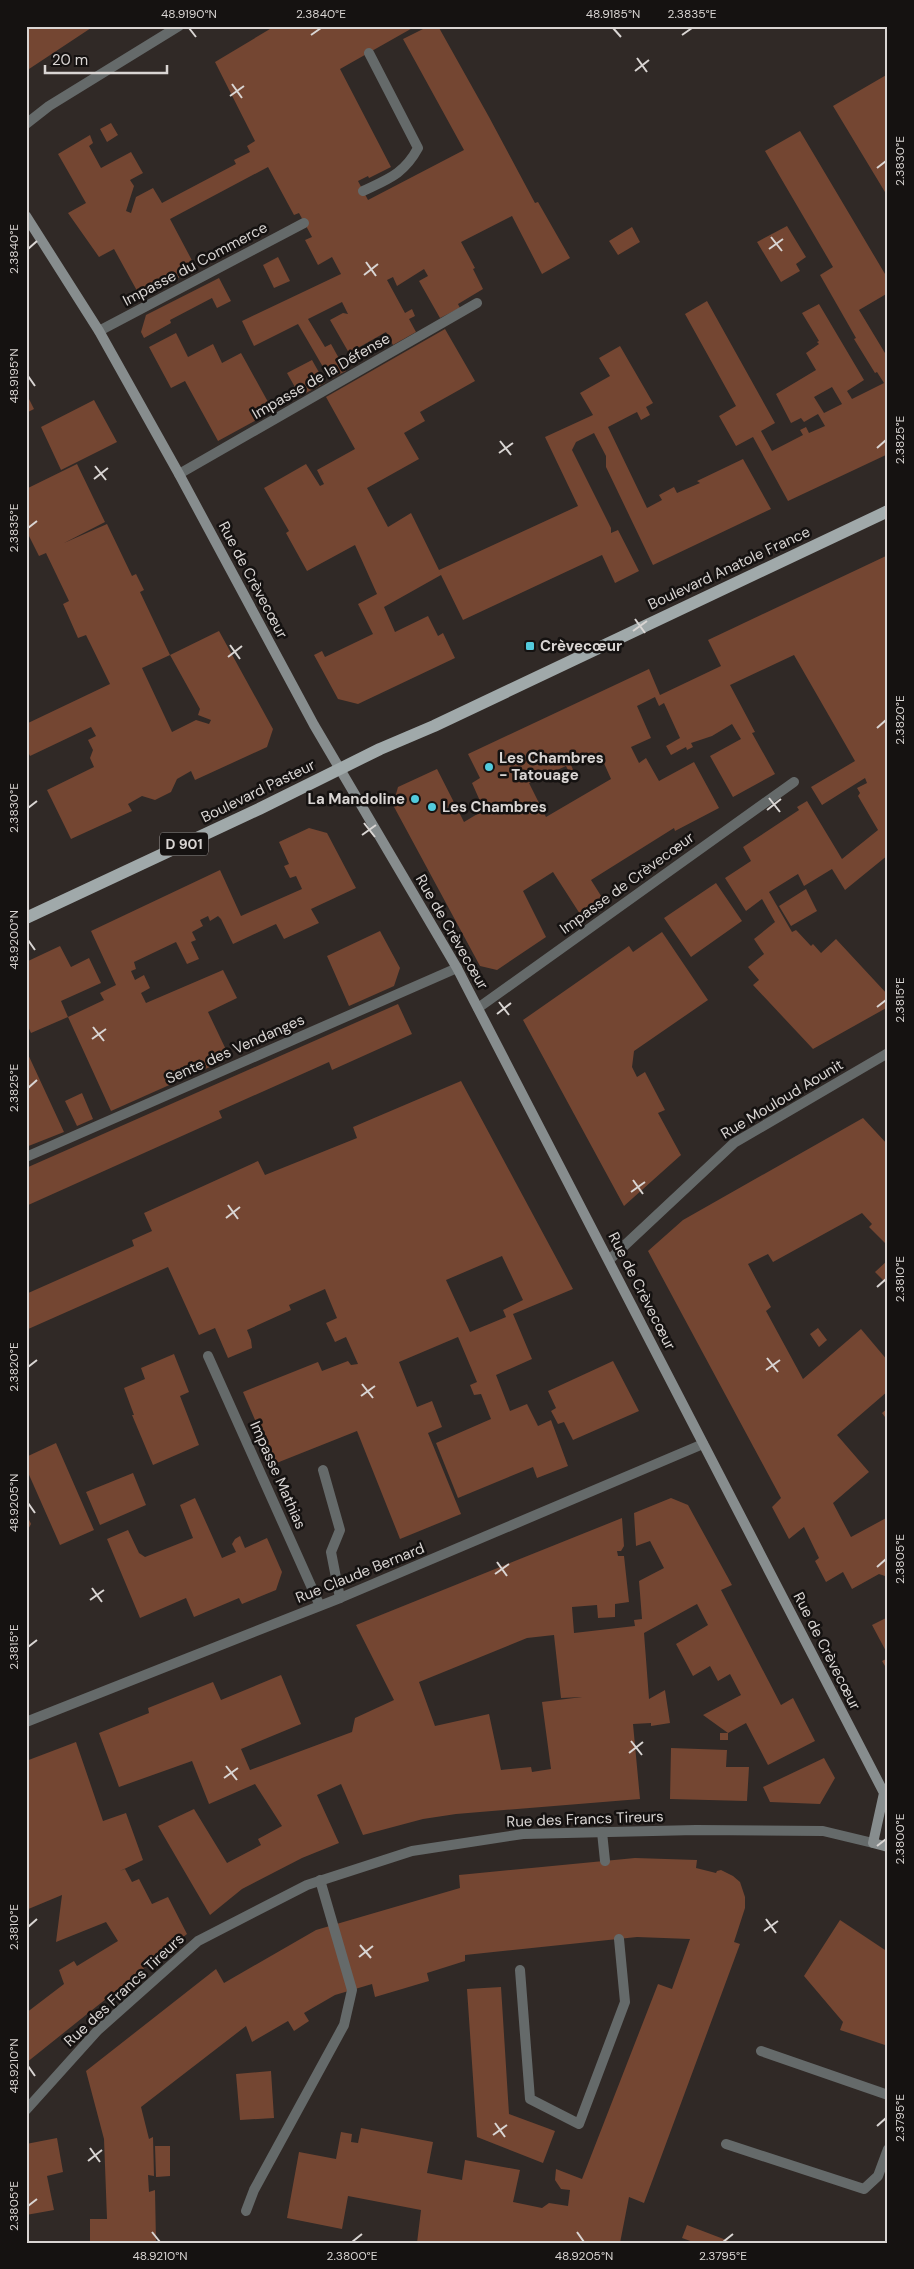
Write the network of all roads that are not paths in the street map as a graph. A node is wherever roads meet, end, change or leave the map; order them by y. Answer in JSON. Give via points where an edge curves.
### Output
{"nodes":[{"id":1,"x":179,"y":26,"type":"edge"},
{"id":2,"x":369,"y":53,"type":"dead end"},
{"id":3,"x":26,"y":124,"type":"edge"},
{"id":4,"x":363,"y":191,"type":"dead end"},
{"id":5,"x":26,"y":216,"type":"edge"},
{"id":6,"x":304,"y":223,"type":"dead end"},
{"id":7,"x":477,"y":304,"type":"dead end"},
{"id":8,"x":99,"y":331,"type":"junction"},
{"id":9,"x":179,"y":474,"type":"junction"},
{"id":10,"x":888,"y":511,"type":"edge"},
{"id":11,"x":340,"y":768,"type":"junction"},
{"id":12,"x":794,"y":782,"type":"dead end"},
{"id":13,"x":26,"y":918,"type":"edge"},
{"id":14,"x":457,"y":968,"type":"junction"},
{"id":15,"x":478,"y":1008,"type":"junction"},
{"id":16,"x":887,"y":1055,"type":"edge"},
{"id":17,"x":26,"y":1157,"type":"edge"},
{"id":18,"x":609,"y":1260,"type":"junction"},
{"id":19,"x":208,"y":1356,"type":"dead end"},
{"id":20,"x":703,"y":1444,"type":"junction"},
{"id":21,"x":323,"y":1470,"type":"dead end"},
{"id":22,"x":340,"y":1598,"type":"junction"},
{"id":23,"x":320,"y":1606,"type":"junction"},
{"id":24,"x":26,"y":1722,"type":"edge"},
{"id":25,"x":886,"y":1791,"type":"edge"},
{"id":26,"x":602,"y":1832,"type":"junction"},
{"id":27,"x":873,"y":1843,"type":"junction"},
{"id":28,"x":888,"y":1847,"type":"edge"},
{"id":29,"x":605,"y":1861,"type":"dead end"},
{"id":30,"x":320,"y":1880,"type":"junction"},
{"id":31,"x":619,"y":1939,"type":"dead end"},
{"id":32,"x":520,"y":1970,"type":"dead end"},
{"id":33,"x":761,"y":2051,"type":"dead end"},
{"id":34,"x":888,"y":2096,"type":"edge"},
{"id":35,"x":26,"y":2110,"type":"edge"},
{"id":36,"x":726,"y":2144,"type":"dead end"},
{"id":37,"x":888,"y":2149,"type":"edge"},
{"id":38,"x":246,"y":2211,"type":"dead end"}],
"edges":[{"from":1,"to":3,"type":"street","via":[[49,106]]},
{"from":2,"to":4,"type":"street","via":[[418,148],[409,164]]},
{"from":5,"to":8,"type":"main road","name":"Rue de Crèvecœur"},
{"from":6,"to":8,"type":"street","name":"Impasse du Commerce"},
{"from":7,"to":9,"type":"street","name":"Impasse de la Défense"},
{"from":8,"to":9,"type":"main road","name":"Rue de Crèvecœur"},
{"from":9,"to":11,"type":"main road","name":"Rue de Crèvecœur","via":[[307,713]]},
{"from":10,"to":11,"type":"main road","name":"Boulevard Anatole France","number":"D 901"},
{"from":11,"to":13,"type":"main road","name":"Boulevard Pasteur","number":"D 901","via":[[259,810]]},
{"from":11,"to":14,"type":"main road","name":"Rue de Crèvecœur"},
{"from":12,"to":15,"type":"street","name":"Impasse de Crèvecœur"},
{"from":14,"to":15,"type":"main road","name":"Rue de Crèvecœur"},
{"from":14,"to":17,"type":"street","name":"Sente des Vendanges"},
{"from":15,"to":18,"type":"main road","name":"Rue de Crèvecœur"},
{"from":16,"to":18,"type":"street","name":"Rue Mouloud Aounit","via":[[734,1144]]},
{"from":18,"to":20,"type":"main road","name":"Rue de Crèvecœur"},
{"from":19,"to":23,"type":"street","name":"Impasse Mathias"},
{"from":20,"to":22,"type":"street","name":"Rue Claude Bernard"},
{"from":20,"to":25,"type":"main road","name":"Rue de Crèvecœur"},
{"from":21,"to":22,"type":"street","via":[[340,1530],[331,1552]]},
{"from":22,"to":23,"type":"street","name":"Rue Claude Bernard"},
{"from":23,"to":24,"type":"street","name":"Rue Claude Bernard"},
{"from":25,"to":27,"type":"main road","name":"Rue de Crèvecœur"},
{"from":26,"to":27,"type":"street","name":"Rue des Francs Tireurs","via":[[823,1832]]},
{"from":26,"to":29,"type":"street"},
{"from":26,"to":30,"type":"street","name":"Rue des Francs Tireurs","via":[[523,1834],[412,1851]]},
{"from":27,"to":28,"type":"main road"},
{"from":30,"to":35,"type":"street","name":"Rue des Francs Tireurs","via":[[198,1941],[98,2030]]},
{"from":30,"to":38,"type":"street","via":[[352,1990],[350,1999],[344,2025],[254,2190]]},
{"from":31,"to":32,"type":"street","via":[[625,2002],[579,2124],[530,2099]]},
{"from":33,"to":34,"type":"street"},
{"from":36,"to":37,"type":"street","via":[[864,2189],[878,2176]]}]}
